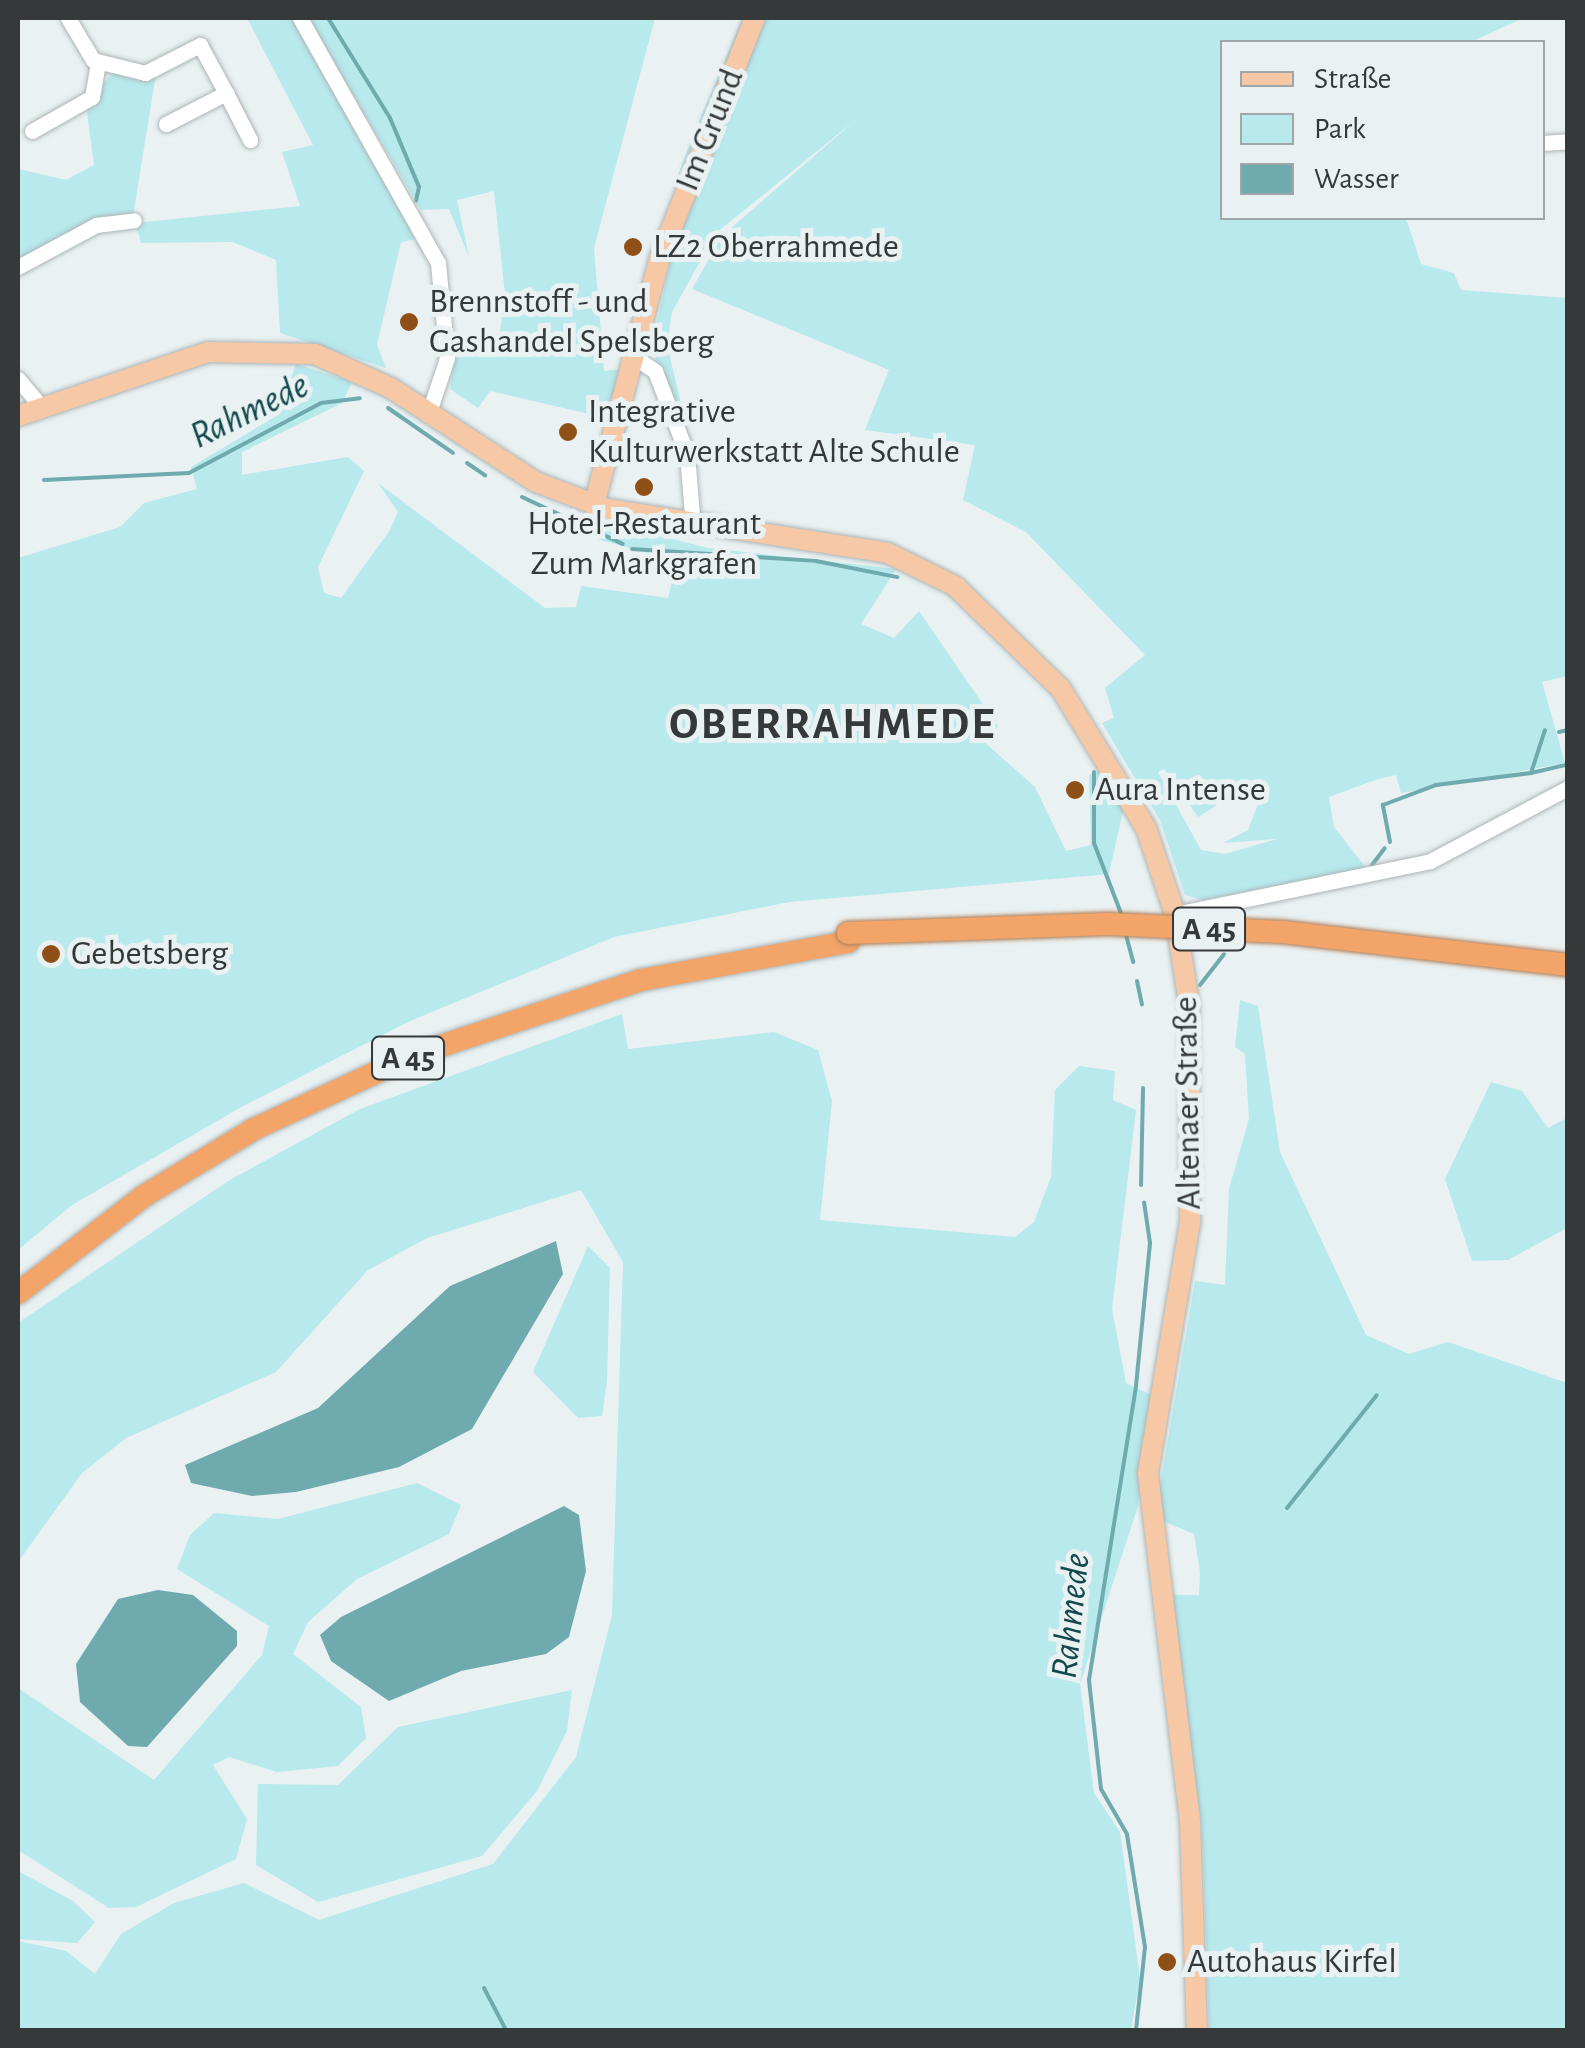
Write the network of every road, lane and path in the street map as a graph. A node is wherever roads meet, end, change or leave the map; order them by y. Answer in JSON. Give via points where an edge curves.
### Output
{"nodes":[{"id":1,"x":68,"y":18,"type":"edge"},
{"id":2,"x":300,"y":18,"type":"edge"},
{"id":3,"x":756,"y":18,"type":"edge"},
{"id":4,"x":98,"y":62,"type":"junction"},
{"id":5,"x":226,"y":94,"type":"junction"},
{"id":6,"x":166,"y":124,"type":"dead end"},
{"id":7,"x":32,"y":131,"type":"dead end"},
{"id":8,"x":250,"y":140,"type":"dead end"},
{"id":9,"x":134,"y":220,"type":"dead end"},
{"id":10,"x":18,"y":267,"type":"edge"},
{"id":11,"x":637,"y":359,"type":"junction"},
{"id":12,"x":18,"y":379,"type":"edge"},
{"id":13,"x":42,"y":406,"type":"junction"},
{"id":14,"x":428,"y":415,"type":"junction"},
{"id":15,"x":18,"y":416,"type":"edge"},
{"id":16,"x":609,"y":462,"type":"junction"},
{"id":17,"x":594,"y":505,"type":"junction"},
{"id":18,"x":632,"y":516,"type":"junction"},
{"id":19,"x":693,"y":527,"type":"junction"},
{"id":20,"x":1568,"y":788,"type":"edge"},
{"id":21,"x":1175,"y":914,"type":"junction"},
{"id":22,"x":849,"y":937,"type":"junction"},
{"id":23,"x":1568,"y":965,"type":"edge"},
{"id":24,"x":1568,"y":978,"type":"edge"},
{"id":25,"x":18,"y":1275,"type":"edge"},
{"id":26,"x":18,"y":1294,"type":"edge"},
{"id":27,"x":1197,"y":2030,"type":"edge"}],
"edges":[{"from":1,"to":4,"type":"street"},
{"from":2,"to":14,"type":"street","via":[[438,263],[447,358]]},
{"from":3,"to":11,"type":"main road","name":"Im Grund","via":[[658,260]]},
{"from":4,"to":5,"type":"street","via":[[145,74],[200,44]]},
{"from":4,"to":7,"type":"street","via":[[92,97]]},
{"from":5,"to":6,"type":"street"},
{"from":5,"to":8,"type":"street"},
{"from":9,"to":10,"type":"street","via":[[96,225]]},
{"from":11,"to":16,"type":"main road","name":"Im Grund"},
{"from":11,"to":19,"type":"street","via":[[655,371],[688,454]]},
{"from":12,"to":13,"type":"street"},
{"from":13,"to":14,"type":"main road","name":"Altenaer Straße","via":[[175,359],[265,347],[346,365]]},
{"from":13,"to":15,"type":"main road","name":"Altenaer Straße"},
{"from":14,"to":17,"type":"main road","name":"Altenaer Straße","via":[[536,482]]},
{"from":16,"to":17,"type":"main road","name":"Im Grund"},
{"from":16,"to":18,"type":"main road"},
{"from":17,"to":18,"type":"main road","name":"Altenaer Straße"},
{"from":18,"to":19,"type":"main road","name":"Altenaer Straße"},
{"from":19,"to":21,"type":"main road","name":"Altenaer Straße","via":[[840,540],[954,586],[1036,658],[1106,753]]},
{"from":20,"to":21,"type":"street","via":[[1430,861]]},
{"from":21,"to":27,"type":"main road","name":"Altenaer Straße","via":[[1190,1004],[1190,1222],[1148,1474],[1190,1822]]},
{"from":22,"to":23,"type":"highway","number":"A 45","bridge":true,"via":[[1108,924],[1283,932]]},
{"from":22,"to":24,"type":"highway","number":"A 45","bridge":true,"via":[[1103,930],[1282,941]]},
{"from":22,"to":25,"type":"highway","number":"A 45","via":[[644,971],[416,1046],[252,1122]]},
{"from":22,"to":26,"type":"highway","number":"A 45","via":[[641,980],[416,1054],[238,1138],[79,1241]]}]}
